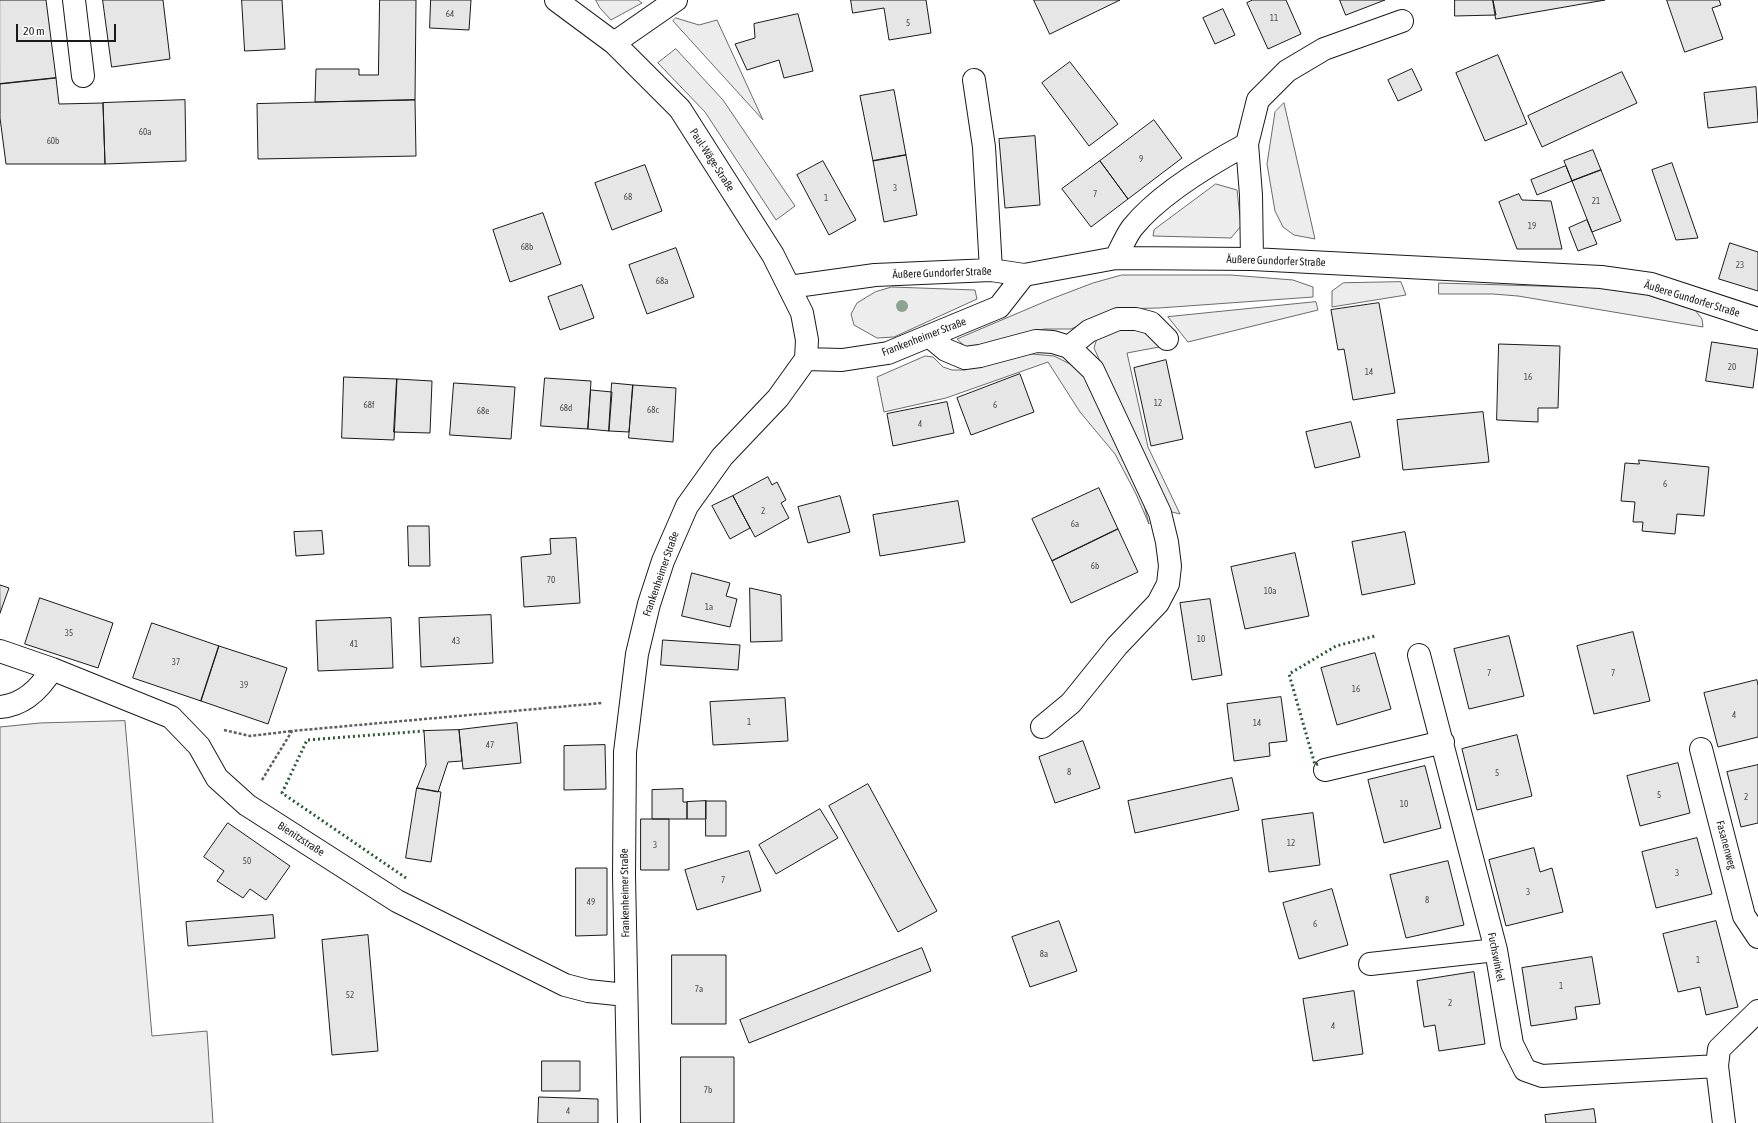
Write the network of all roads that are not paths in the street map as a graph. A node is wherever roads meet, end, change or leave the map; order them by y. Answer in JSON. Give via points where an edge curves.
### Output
{"nodes":[{"id":1,"x":74,"y":0,"type":"edge"},
{"id":2,"x":676,"y":0,"type":"edge"},
{"id":3,"x":564,"y":2,"type":"edge"},
{"id":4,"x":1402,"y":21,"type":"dead end"},
{"id":5,"x":614,"y":42,"type":"junction"},
{"id":6,"x":83,"y":76,"type":"dead end"},
{"id":7,"x":974,"y":80,"type":"dead end"},
{"id":8,"x":1247,"y":144,"type":"junction"},
{"id":9,"x":1116,"y":258,"type":"junction"},
{"id":10,"x":1252,"y":259,"type":"junction"},
{"id":11,"x":991,"y":270,"type":"junction"},
{"id":12,"x":1024,"y":275,"type":"junction"},
{"id":13,"x":790,"y":287,"type":"junction"},
{"id":14,"x":1758,"y":320,"type":"edge"},
{"id":15,"x":929,"y":336,"type":"junction"},
{"id":16,"x":1167,"y":339,"type":"dead end"},
{"id":17,"x":1069,"y":347,"type":"junction"},
{"id":18,"x":806,"y":359,"type":"junction"},
{"id":19,"x":0,"y":651,"type":"edge"},
{"id":20,"x":1419,"y":655,"type":"dead end"},
{"id":21,"x":52,"y":670,"type":"junction"},
{"id":22,"x":0,"y":707,"type":"edge"},
{"id":23,"x":1042,"y":727,"type":"dead end"},
{"id":24,"x":1443,"y":742,"type":"junction"},
{"id":25,"x":1701,"y":749,"type":"dead end"},
{"id":26,"x":1325,"y":770,"type":"dead end"},
{"id":27,"x":1758,"y":937,"type":"edge"},
{"id":28,"x":1496,"y":950,"type":"junction"},
{"id":29,"x":1370,"y":964,"type":"dead end"},
{"id":30,"x":626,"y":995,"type":"junction"},
{"id":31,"x":1758,"y":1011,"type":"edge"},
{"id":32,"x":1717,"y":1066,"type":"junction"},
{"id":33,"x":629,"y":1123,"type":"edge"},
{"id":34,"x":1724,"y":1123,"type":"edge"}],
"edges":[{"from":1,"to":6,"type":"street"},
{"from":2,"to":5,"type":"street"},
{"from":3,"to":5,"type":"street","name":"Paul-Wäge-Straße"},
{"from":4,"to":8,"type":"street","via":[[1324,49],[1288,71],[1258,100]]},
{"from":5,"to":13,"type":"street","name":"Paul-Wäge-Straße","via":[[680,109],[773,255]]},
{"from":7,"to":11,"type":"street","via":[[984,147]]},
{"from":8,"to":9,"type":"street","via":[[1208,165],[1154,205],[1132,228]]},
{"from":8,"to":10,"type":"street"},
{"from":9,"to":10,"type":"street","name":"Äußere Gundorfer Straße"},
{"from":9,"to":12,"type":"street","name":"Äußere Gundorfer Straße"},
{"from":10,"to":14,"type":"street","name":"Äußere Gundorfer Straße","via":[[1601,276],[1651,284]]},
{"from":11,"to":12,"type":"street","name":"Äußere Gundorfer Straße"},
{"from":11,"to":13,"type":"street","name":"Äußere Gundorfer Straße","via":[[875,275]]},
{"from":12,"to":15,"type":"street","name":"Frankenheimer Straße","via":[[999,307]]},
{"from":13,"to":18,"type":"street","name":"Paul-Wäge-Straße","via":[[802,313]]},
{"from":15,"to":17,"type":"street","via":[[946,350],[964,358],[1036,341],[1053,342]]},
{"from":15,"to":18,"type":"street","name":"Frankenheimer Straße","via":[[888,353],[842,360]]},
{"from":16,"to":17,"type":"street","via":[[1151,323],[1136,319],[1118,319],[1089,331]]},
{"from":17,"to":23,"type":"street","via":[[1093,370],[1160,513],[1170,566],[1168,584],[1158,603],[1117,646],[1071,703]]},
{"from":18,"to":30,"type":"street","name":"Frankenheimer Straße","via":[[778,398],[722,457],[687,506],[648,604],[637,654],[624,752]]},
{"from":19,"to":21,"type":"street","name":"Bienitzstraße"},
{"from":20,"to":24,"type":"street","name":"Fuchswinkel"},
{"from":21,"to":22,"type":"street","via":[[42,685],[28,698]]},
{"from":21,"to":30,"type":"street","name":"Bienitzstraße","via":[[171,717],[199,746],[217,778],[247,805],[397,901],[565,985],[588,991]]},
{"from":24,"to":26,"type":"street"},
{"from":24,"to":28,"type":"street","name":"Fuchswinkel"},
{"from":25,"to":27,"type":"street","name":"Fasanenweg","via":[[1744,916]]},
{"from":28,"to":29,"type":"street"},
{"from":28,"to":32,"type":"street","name":"Fuchswinkel","via":[[1512,1044],[1525,1070],[1542,1076],[1573,1076]]},
{"from":30,"to":33,"type":"street","name":"Frankenheimer Straße"},
{"from":31,"to":32,"type":"street","via":[[1719,1048]]},
{"from":32,"to":34,"type":"street"}]}
